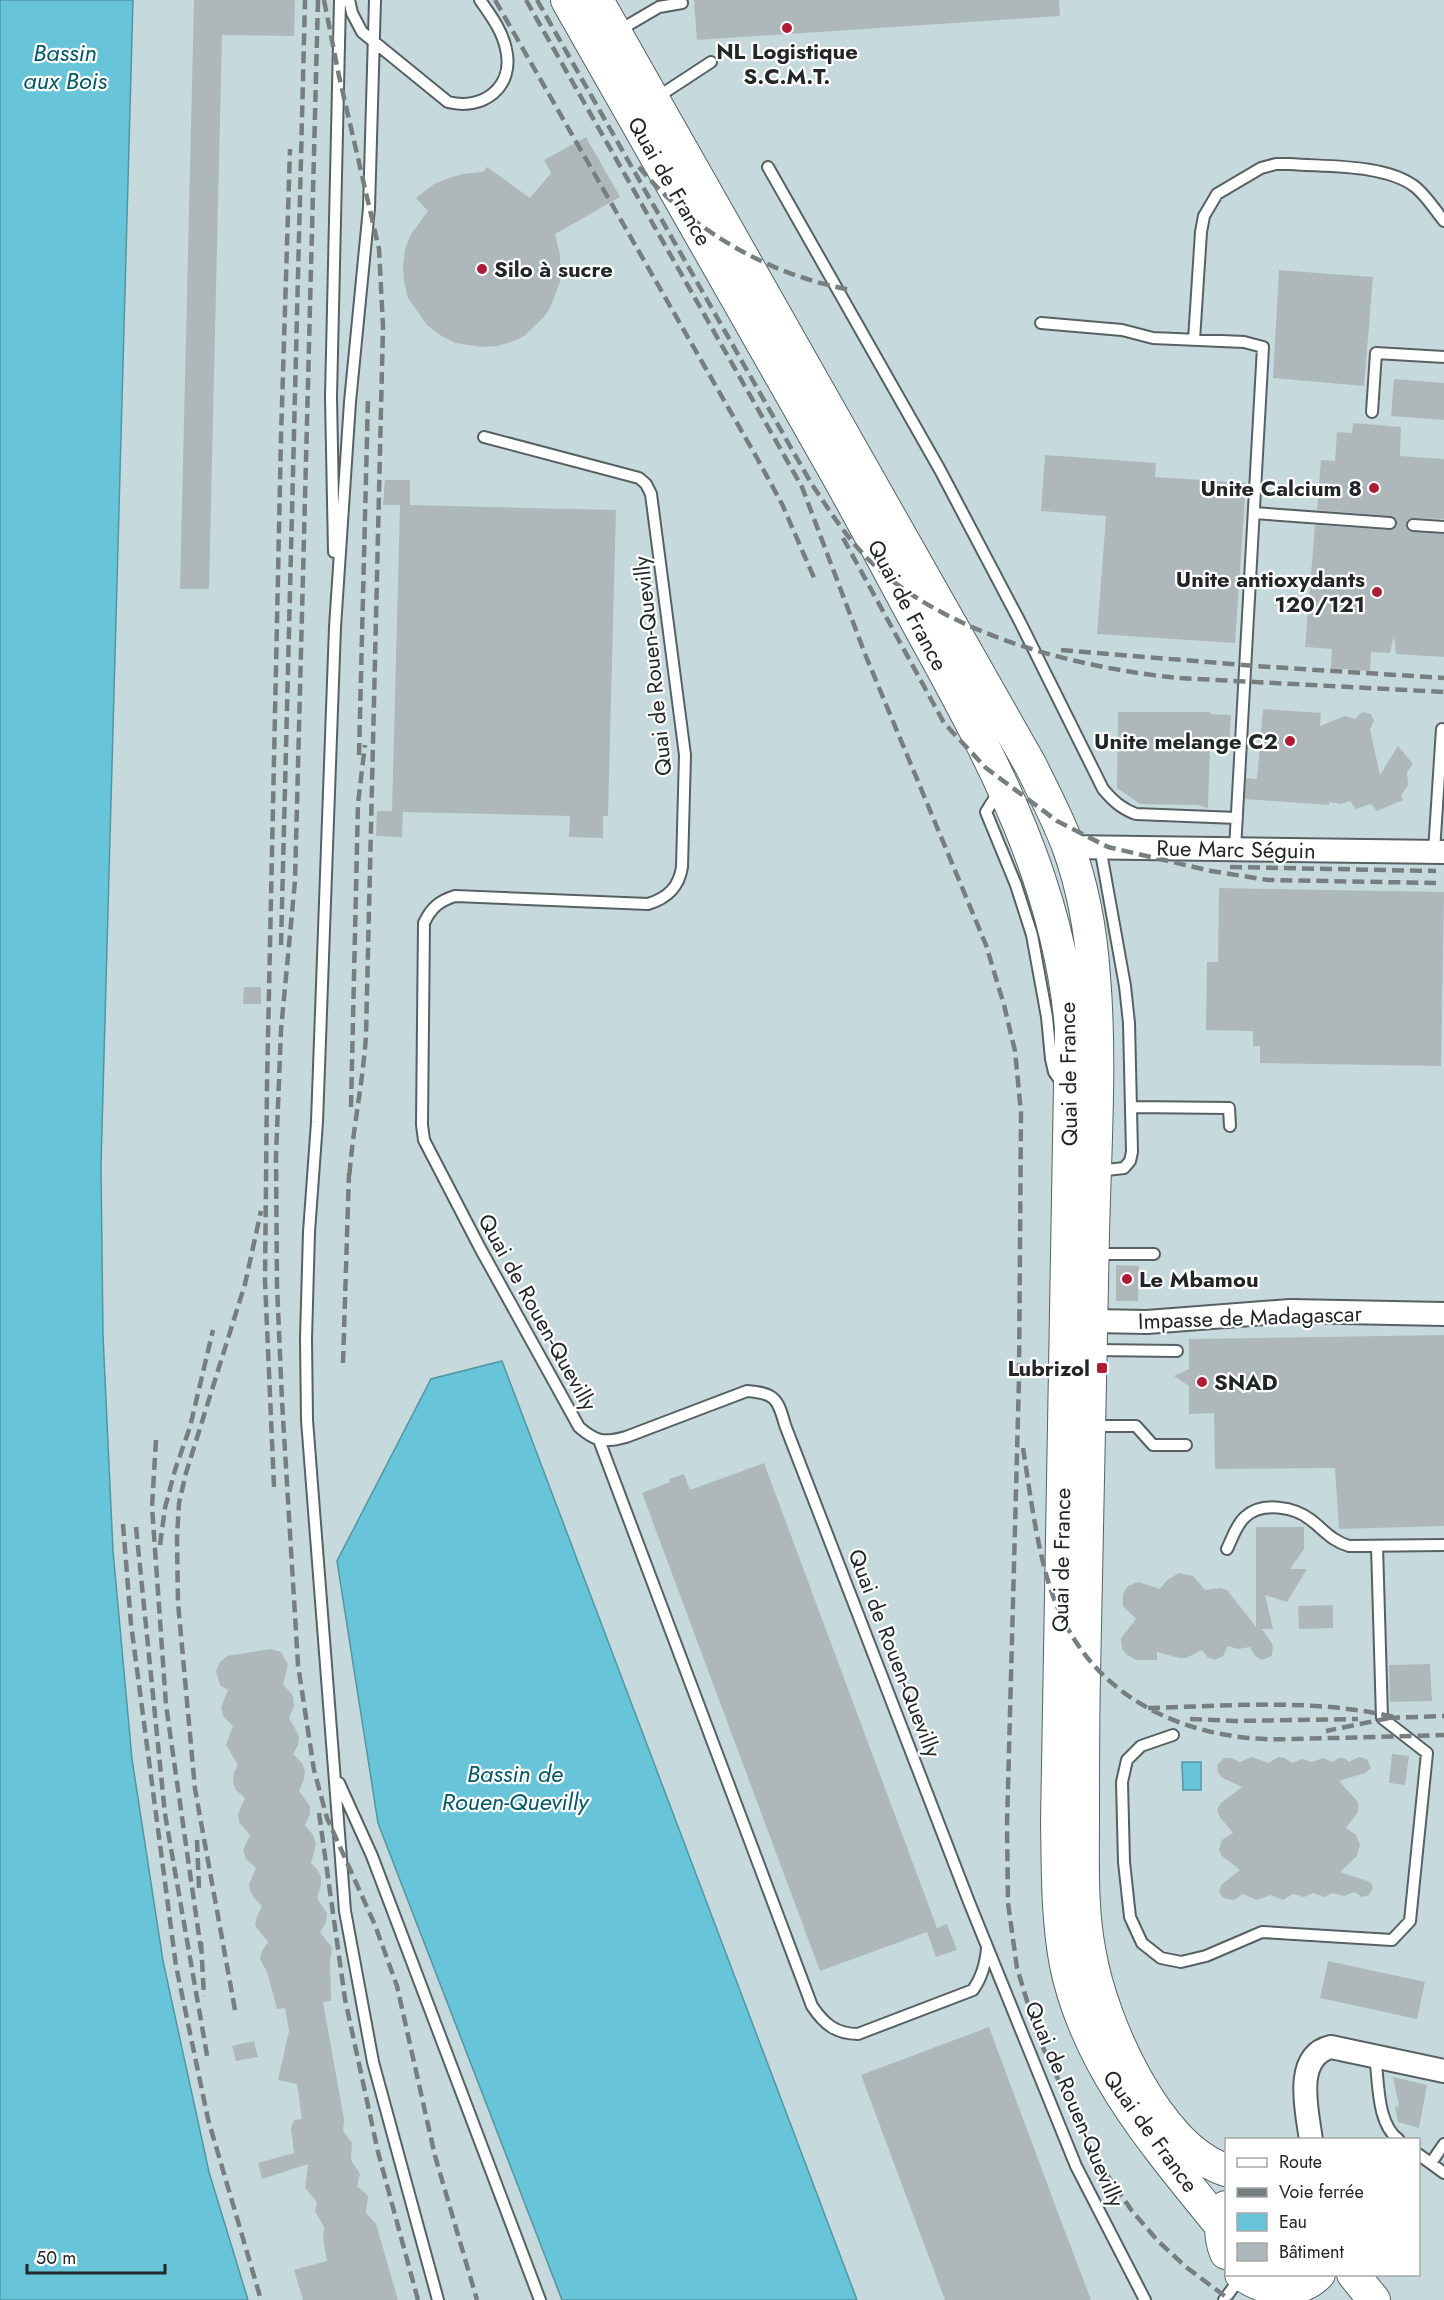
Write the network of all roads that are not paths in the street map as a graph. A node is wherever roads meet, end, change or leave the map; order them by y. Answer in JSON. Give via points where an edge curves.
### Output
{"nodes":[{"id":1,"x":340,"y":0,"type":"edge"},
{"id":2,"x":349,"y":0,"type":"edge"},
{"id":3,"x":375,"y":0,"type":"edge"},
{"id":4,"x":480,"y":0,"type":"edge"},
{"id":5,"x":567,"y":0,"type":"edge"},
{"id":6,"x":597,"y":0,"type":"edge"},
{"id":7,"x":682,"y":3,"type":"dead end"},
{"id":8,"x":616,"y":33,"type":"junction"},
{"id":9,"x":376,"y":44,"type":"junction"},
{"id":10,"x":711,"y":62,"type":"dead end"},
{"id":11,"x":653,"y":100,"type":"junction"},
{"id":12,"x":768,"y":167,"type":"dead end"},
{"id":13,"x":1444,"y":222,"type":"edge"},
{"id":14,"x":1041,"y":323,"type":"dead end"},
{"id":15,"x":1194,"y":340,"type":"junction"},
{"id":16,"x":1444,"y":357,"type":"edge"},
{"id":17,"x":1372,"y":412,"type":"dead end"},
{"id":18,"x":484,"y":437,"type":"dead end"},
{"id":19,"x":1254,"y":513,"type":"junction"},
{"id":20,"x":1390,"y":523,"type":"dead end"},
{"id":21,"x":1413,"y":525,"type":"dead end"},
{"id":22,"x":1444,"y":527,"type":"edge"},
{"id":23,"x":335,"y":627,"type":"junction"},
{"id":24,"x":927,"y":641,"type":"junction"},
{"id":25,"x":1443,"y":729,"type":"edge"},
{"id":26,"x":1003,"y":786,"type":"junction"},
{"id":27,"x":1237,"y":818,"type":"junction"},
{"id":28,"x":1100,"y":846,"type":"junction"},
{"id":29,"x":1068,"y":847,"type":"junction"},
{"id":30,"x":1235,"y":849,"type":"junction"},
{"id":31,"x":1439,"y":851,"type":"edge"},
{"id":32,"x":1038,"y":870,"type":"junction"},
{"id":33,"x":1071,"y":1094,"type":"junction"},
{"id":34,"x":1131,"y":1107,"type":"junction"},
{"id":35,"x":1230,"y":1126,"type":"dead end"},
{"id":36,"x":1094,"y":1171,"type":"junction"},
{"id":37,"x":1093,"y":1254,"type":"junction"},
{"id":38,"x":1154,"y":1254,"type":"dead end"},
{"id":39,"x":1444,"y":1314,"type":"edge"},
{"id":40,"x":1091,"y":1335,"type":"junction"},
{"id":41,"x":1177,"y":1351,"type":"dead end"},
{"id":42,"x":1089,"y":1426,"type":"junction"},
{"id":43,"x":599,"y":1440,"type":"junction"},
{"id":44,"x":1186,"y":1445,"type":"dead end"},
{"id":45,"x":1444,"y":1545,"type":"edge"},
{"id":46,"x":1377,"y":1546,"type":"junction"},
{"id":47,"x":1227,"y":1550,"type":"dead end"},
{"id":48,"x":1173,"y":1735,"type":"dead end"},
{"id":49,"x":335,"y":1776,"type":"junction"},
{"id":50,"x":987,"y":1946,"type":"junction"},
{"id":51,"x":1375,"y":2056,"type":"junction"},
{"id":52,"x":1444,"y":2071,"type":"edge"},
{"id":53,"x":1307,"y":2134,"type":"edge"},
{"id":54,"x":1398,"y":2138,"type":"edge"},
{"id":55,"x":1444,"y":2144,"type":"edge"},
{"id":56,"x":1420,"y":2155,"type":"edge"},
{"id":57,"x":1431,"y":2163,"type":"junction"},
{"id":58,"x":1225,"y":2169,"type":"edge"},
{"id":59,"x":1444,"y":2173,"type":"edge"},
{"id":60,"x":1225,"y":2249,"type":"edge"},
{"id":61,"x":1249,"y":2276,"type":"edge"},
{"id":62,"x":1355,"y":2276,"type":"edge"},
{"id":63,"x":1313,"y":2287,"type":"edge"},
{"id":64,"x":438,"y":2300,"type":"edge"},
{"id":65,"x":540,"y":2300,"type":"edge"},
{"id":66,"x":1145,"y":2300,"type":"edge"},
{"id":67,"x":1374,"y":2300,"type":"edge"}],
"edges":[{"from":1,"to":23,"type":"lane","via":[[331,398]]},
{"from":2,"to":9,"type":"lane","via":[[362,32]]},
{"from":3,"to":9,"type":"lane"},
{"from":4,"to":9,"type":"lane","via":[[501,32],[507,51],[502,85],[486,99],[463,106],[448,102]]},
{"from":5,"to":24,"type":"main road","name":"Quai de France","via":[[899,585]]},
{"from":6,"to":8,"type":"main road","name":"Quai de France"},
{"from":7,"to":8,"type":"lane","via":[[658,7]]},
{"from":8,"to":11,"type":"main road","name":"Quai de France"},
{"from":9,"to":23,"type":"lane","via":[[369,208],[350,402]]},
{"from":10,"to":11,"type":"lane"},
{"from":11,"to":29,"type":"main road","name":"Quai de France","via":[[1031,766]]},
{"from":12,"to":27,"type":"lane","via":[[940,470],[1103,789],[1112,800],[1136,814]]},
{"from":13,"to":15,"type":"lane","via":[[1415,186],[1397,176],[1290,164],[1261,168],[1217,194],[1204,216]]},
{"from":14,"to":15,"type":"lane"},
{"from":15,"to":19,"type":"lane","via":[[1244,342],[1263,347]]},
{"from":16,"to":17,"type":"lane","via":[[1376,353]]},
{"from":18,"to":43,"type":"lane","name":"Quai de Rouen-Quevilly","via":[[639,478],[646,484],[651,494],[685,755],[682,867],[680,880],[664,897],[648,904],[455,896],[430,910],[424,923],[424,1140],[579,1427]]},
{"from":19,"to":20,"type":"lane"},
{"from":19,"to":27,"type":"lane"},
{"from":21,"to":22,"type":"lane"},
{"from":23,"to":49,"type":"lane","via":[[306,1339],[308,1420]]},
{"from":24,"to":26,"type":"main road","name":"Quai de France"},
{"from":24,"to":29,"type":"main road","via":[[960,670],[1043,822]]},
{"from":25,"to":31,"type":"lane"},
{"from":26,"to":32,"type":"main road","name":"Quai de France"},
{"from":26,"to":33,"type":"lane","via":[[989,805],[987,820],[1013,877],[1032,935],[1054,1072]]},
{"from":27,"to":30,"type":"lane"},
{"from":28,"to":29,"type":"street","name":"Rue Marc Séguin"},
{"from":28,"to":30,"type":"street","name":"Rue Marc Séguin"},
{"from":28,"to":34,"type":"lane","via":[[1125,986]]},
{"from":29,"to":32,"type":"main road","name":"Rue Marc Séguin","via":[[1048,853]]},
{"from":29,"to":36,"type":"main road","name":"Quai de France","via":[[1083,898],[1095,976]]},
{"from":30,"to":31,"type":"street","name":"Rue Marc Séguin"},
{"from":32,"to":33,"type":"main road","name":"Quai de France","via":[[1069,999]]},
{"from":33,"to":60,"type":"main road","name":"Quai de France","via":[[1057,1823],[1060,1923],[1077,2007],[1108,2075]]},
{"from":34,"to":35,"type":"lane","via":[[1229,1108]]},
{"from":34,"to":36,"type":"lane","via":[[1130,1161],[1124,1168]]},
{"from":36,"to":37,"type":"main road","name":"Quai de France"},
{"from":37,"to":38,"type":"lane"},
{"from":37,"to":40,"type":"main road","name":"Quai de France"},
{"from":39,"to":40,"type":"street","name":"Impasse de Madagascar","via":[[1290,1311],[1147,1322]]},
{"from":40,"to":41,"type":"lane"},
{"from":40,"to":42,"type":"main road","name":"Quai de France"},
{"from":42,"to":44,"type":"lane","via":[[1136,1426],[1154,1445]]},
{"from":42,"to":58,"type":"main road","name":"Quai de France","via":[[1083,1848],[1090,1957],[1122,2053],[1150,2102],[1197,2155]]},
{"from":43,"to":50,"type":"lane","name":"Quai de Rouen-Quevilly","via":[[626,1437],[747,1391],[771,1396],[780,1405]]},
{"from":43,"to":50,"type":"lane","via":[[812,2006],[820,2017],[845,2034],[858,2034],[973,1990],[984,1968]]},
{"from":45,"to":46,"type":"lane"},
{"from":46,"to":47,"type":"lane","via":[[1337,1543],[1300,1513],[1268,1509],[1246,1516]]},
{"from":46,"to":48,"type":"lane","via":[[1382,1718],[1427,1753],[1410,1920],[1392,1940],[1262,1932],[1206,1956],[1181,1962],[1161,1958],[1142,1943],[1130,1917],[1122,1782],[1127,1760],[1141,1746]]},
{"from":49,"to":64,"type":"lane","via":[[345,1911],[373,2062]]},
{"from":49,"to":65,"type":"lane","via":[[372,1856]]},
{"from":50,"to":66,"type":"lane","name":"Quai de Rouen-Quevilly","via":[[1076,2166]]},
{"from":51,"to":52,"type":"street"},
{"from":51,"to":53,"type":"street","via":[[1331,2047],[1321,2049],[1307,2067]]},
{"from":51,"to":54,"type":"lane","via":[[1383,2116]]},
{"from":55,"to":57,"type":"lane"},
{"from":56,"to":57,"type":"lane"},
{"from":57,"to":59,"type":"lane"},
{"from":61,"to":63,"type":"main road","via":[[1259,2286]]},
{"from":62,"to":67,"type":"main road"}]}
